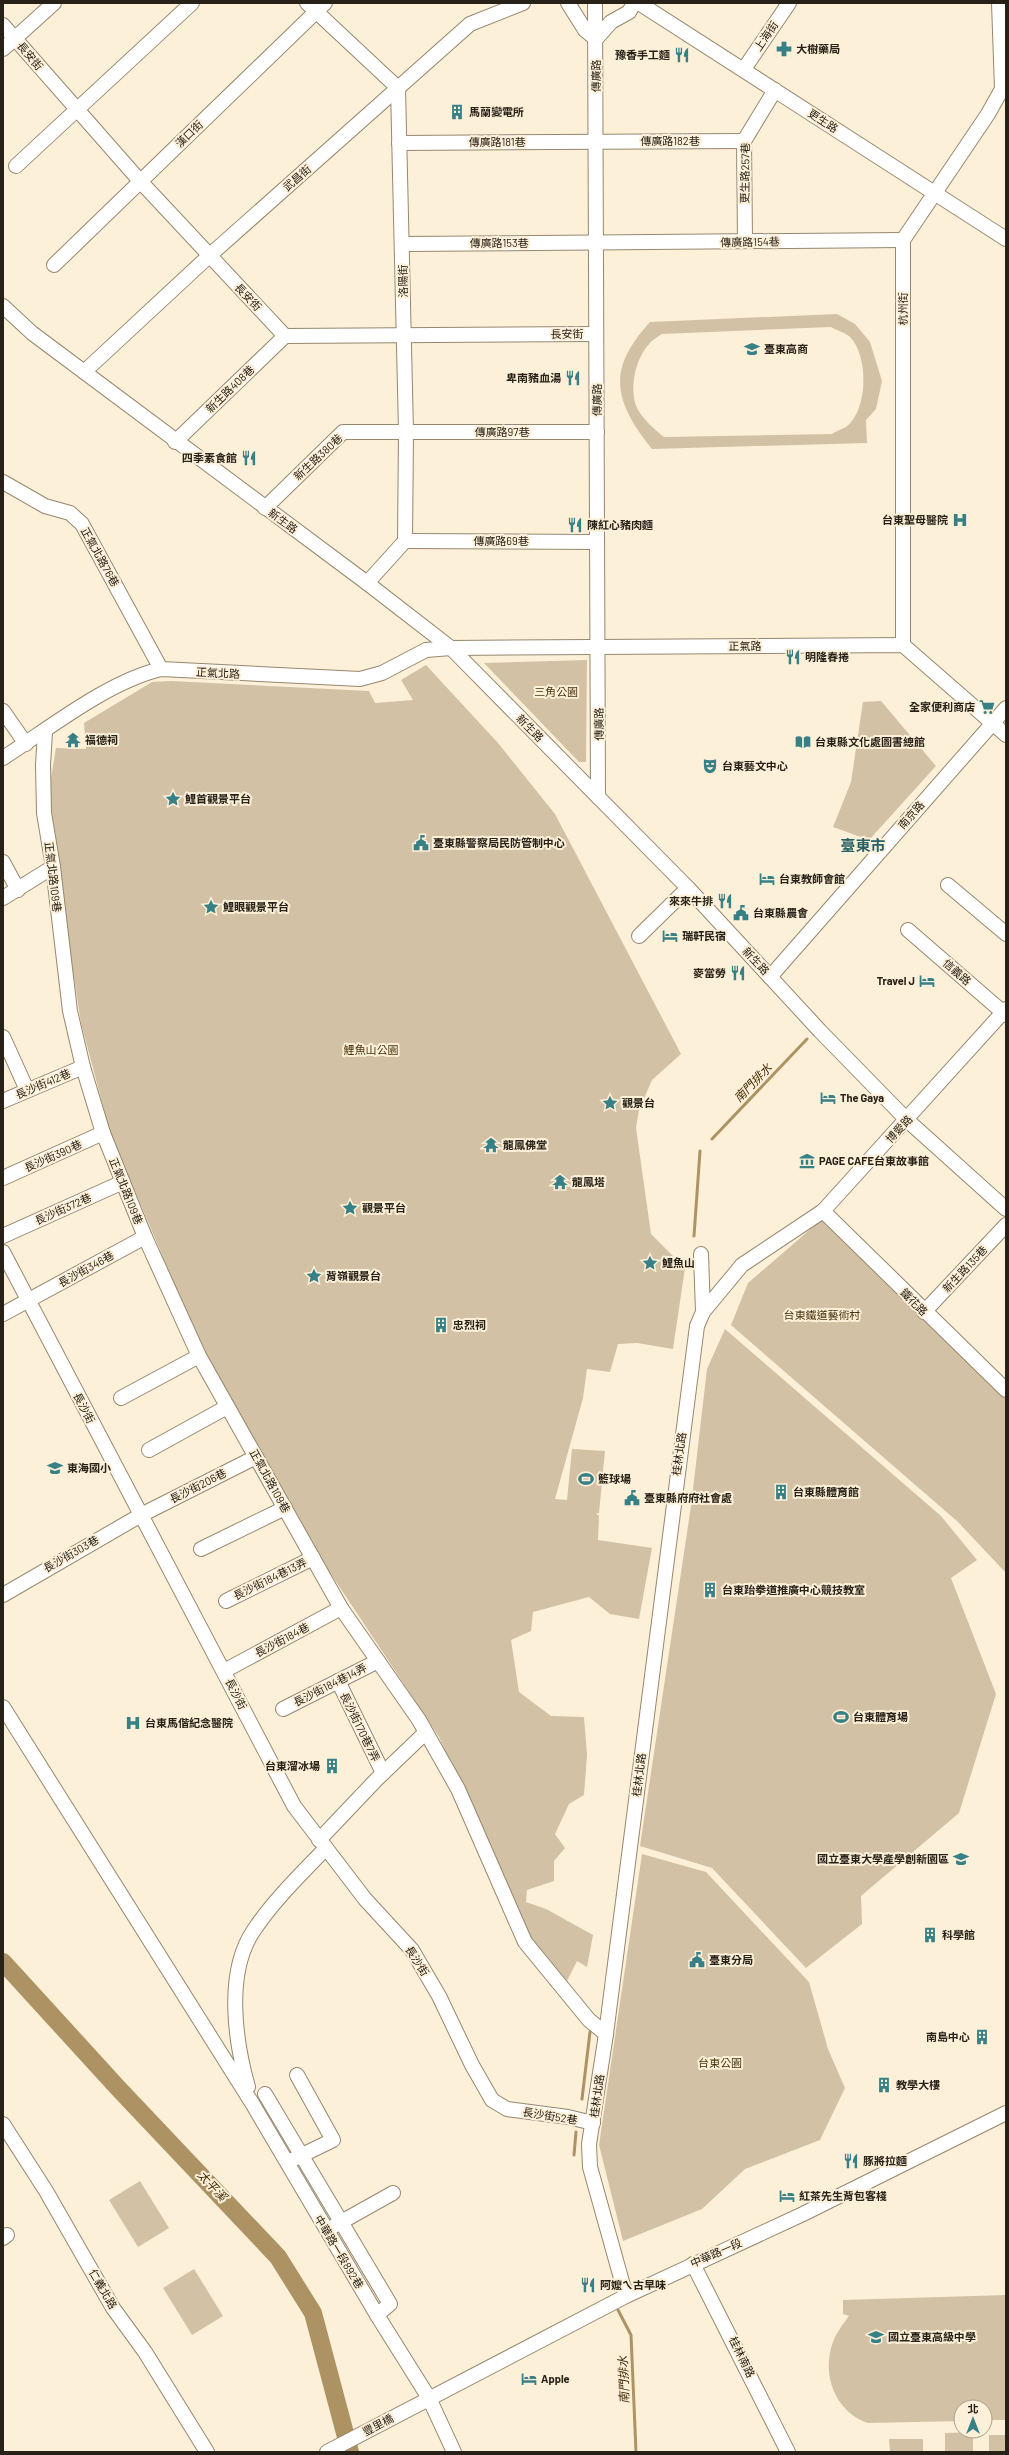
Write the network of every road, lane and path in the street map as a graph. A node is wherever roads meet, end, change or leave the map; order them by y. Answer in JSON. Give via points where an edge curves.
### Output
{"nodes":[{"id":1,"x":54,"y":3,"type":"edge"},
{"id":2,"x":192,"y":3,"type":"edge"},
{"id":3,"x":523,"y":3,"type":"edge"},
{"id":4,"x":568,"y":3,"type":"edge"},
{"id":5,"x":575,"y":3,"type":"edge"},
{"id":6,"x":595,"y":3,"type":"edge"},
{"id":7,"x":634,"y":3,"type":"edge"},
{"id":8,"x":639,"y":3,"type":"edge"},
{"id":9,"x":789,"y":3,"type":"edge"},
{"id":10,"x":999,"y":3,"type":"edge"},
{"id":11,"x":316,"y":6,"type":"edge"},
{"id":12,"x":3,"y":25,"type":"edge"},
{"id":13,"x":15,"y":38,"type":"junction"},
{"id":14,"x":596,"y":39,"type":"junction"},
{"id":15,"x":3,"y":49,"type":"edge"},
{"id":16,"x":744,"y":69,"type":"junction"},
{"id":17,"x":398,"y":88,"type":"junction"},
{"id":18,"x":1004,"y":89,"type":"edge"},
{"id":19,"x":775,"y":90,"type":"junction"},
{"id":20,"x":76,"y":110,"type":"junction"},
{"id":21,"x":744,"y":141,"type":"junction"},
{"id":22,"x":596,"y":142,"type":"junction"},
{"id":23,"x":399,"y":143,"type":"junction"},
{"id":24,"x":16,"y":166,"type":"dead end"},
{"id":25,"x":140,"y":181,"type":"junction"},
{"id":26,"x":936,"y":193,"type":"junction"},
{"id":27,"x":1006,"y":239,"type":"edge"},
{"id":28,"x":903,"y":240,"type":"junction"},
{"id":29,"x":745,"y":241,"type":"junction"},
{"id":30,"x":596,"y":242,"type":"junction"},
{"id":31,"x":402,"y":244,"type":"junction"},
{"id":32,"x":209,"y":256,"type":"junction"},
{"id":33,"x":54,"y":265,"type":"dead end"},
{"id":34,"x":3,"y":306,"type":"edge"},
{"id":35,"x":596,"y":334,"type":"junction"},
{"id":36,"x":285,"y":336,"type":"junction"},
{"id":37,"x":404,"y":336,"type":"junction"},
{"id":38,"x":84,"y":372,"type":"junction"},
{"id":39,"x":406,"y":432,"type":"junction"},
{"id":40,"x":597,"y":432,"type":"junction"},
{"id":41,"x":175,"y":442,"type":"junction"},
{"id":42,"x":3,"y":482,"type":"edge"},
{"id":43,"x":265,"y":508,"type":"junction"},
{"id":44,"x":405,"y":541,"type":"junction"},
{"id":45,"x":597,"y":542,"type":"junction"},
{"id":46,"x":367,"y":583,"type":"junction"},
{"id":47,"x":903,"y":645,"type":"junction"},
{"id":48,"x":597,"y":647,"type":"junction"},
{"id":49,"x":451,"y":648,"type":"junction"},
{"id":50,"x":161,"y":669,"type":"junction"},
{"id":51,"x":1006,"y":708,"type":"edge"},
{"id":52,"x":3,"y":711,"type":"edge"},
{"id":53,"x":993,"y":723,"type":"junction"},
{"id":54,"x":45,"y":732,"type":"junction"},
{"id":55,"x":1006,"y":735,"type":"edge"},
{"id":56,"x":26,"y":744,"type":"junction"},
{"id":57,"x":3,"y":758,"type":"edge"},
{"id":58,"x":598,"y":797,"type":"junction"},
{"id":59,"x":3,"y":862,"type":"edge"},
{"id":60,"x":53,"y":867,"type":"junction"},
{"id":61,"x":948,"y":885,"type":"dead end"},
{"id":62,"x":688,"y":888,"type":"junction"},
{"id":63,"x":18,"y":890,"type":"junction"},
{"id":64,"x":3,"y":898,"type":"edge"},
{"id":65,"x":908,"y":930,"type":"dead end"},
{"id":66,"x":1006,"y":934,"type":"edge"},
{"id":67,"x":638,"y":936,"type":"dead end"},
{"id":68,"x":770,"y":977,"type":"junction"},
{"id":69,"x":1005,"y":1012,"type":"edge"},
{"id":70,"x":3,"y":1037,"type":"edge"},
{"id":71,"x":83,"y":1068,"type":"junction"},
{"id":72,"x":27,"y":1090,"type":"junction"},
{"id":73,"x":3,"y":1101,"type":"edge"},
{"id":74,"x":907,"y":1120,"type":"junction"},
{"id":75,"x":103,"y":1133,"type":"junction"},
{"id":76,"x":3,"y":1178,"type":"edge"},
{"id":77,"x":123,"y":1182,"type":"junction"},
{"id":78,"x":1006,"y":1209,"type":"edge"},
{"id":79,"x":823,"y":1211,"type":"junction"},
{"id":80,"x":1006,"y":1225,"type":"edge"},
{"id":81,"x":3,"y":1236,"type":"edge"},
{"id":82,"x":145,"y":1237,"type":"junction"},
{"id":83,"x":3,"y":1252,"type":"edge"},
{"id":84,"x":701,"y":1254,"type":"dead end"},
{"id":85,"x":742,"y":1265,"type":"joint"},
{"id":86,"x":27,"y":1301,"type":"junction"},
{"id":87,"x":703,"y":1312,"type":"junction"},
{"id":88,"x":924,"y":1312,"type":"junction"},
{"id":89,"x":3,"y":1314,"type":"edge"},
{"id":90,"x":199,"y":1356,"type":"junction"},
{"id":91,"x":1006,"y":1390,"type":"edge"},
{"id":92,"x":121,"y":1398,"type":"dead end"},
{"id":93,"x":227,"y":1407,"type":"junction"},
{"id":94,"x":149,"y":1450,"type":"dead end"},
{"id":95,"x":256,"y":1457,"type":"junction"},
{"id":96,"x":285,"y":1508,"type":"junction"},
{"id":97,"x":140,"y":1515,"type":"junction"},
{"id":98,"x":201,"y":1549,"type":"dead end"},
{"id":99,"x":313,"y":1558,"type":"junction"},
{"id":100,"x":3,"y":1595,"type":"edge"},
{"id":101,"x":226,"y":1601,"type":"dead end"},
{"id":102,"x":341,"y":1608,"type":"junction"},
{"id":103,"x":378,"y":1661,"type":"junction"},
{"id":104,"x":224,"y":1671,"type":"junction"},
{"id":105,"x":338,"y":1681,"type":"junction"},
{"id":106,"x":3,"y":1707,"type":"edge"},
{"id":107,"x":283,"y":1709,"type":"dead end"},
{"id":108,"x":425,"y":1733,"type":"junction"},
{"id":109,"x":383,"y":1773,"type":"junction"},
{"id":110,"x":323,"y":1844,"type":"junction"},
{"id":111,"x":606,"y":2034,"type":"junction"},
{"id":112,"x":297,"y":2075,"type":"dead end"},
{"id":113,"x":265,"y":2094,"type":"dead end"},
{"id":114,"x":252,"y":2103,"type":"junction"},
{"id":115,"x":507,"y":2109,"type":"joint"},
{"id":116,"x":1006,"y":2113,"type":"edge"},
{"id":117,"x":593,"y":2123,"type":"junction"},
{"id":118,"x":3,"y":2124,"type":"edge"},
{"id":119,"x":302,"y":2155,"type":"junction"},
{"id":120,"x":287,"y":2162,"type":"junction"},
{"id":121,"x":393,"y":2193,"type":"dead end"},
{"id":122,"x":341,"y":2222,"type":"junction"},
{"id":123,"x":326,"y":2231,"type":"junction"},
{"id":124,"x":693,"y":2264,"type":"junction"},
{"id":125,"x":626,"y":2296,"type":"junction"},
{"id":126,"x":377,"y":2315,"type":"junction"},
{"id":127,"x":429,"y":2398,"type":"junction"},
{"id":128,"x":207,"y":2452,"type":"edge"},
{"id":129,"x":327,"y":2452,"type":"edge"},
{"id":130,"x":454,"y":2452,"type":"edge"},
{"id":131,"x":788,"y":2452,"type":"edge"}],
"edges":[{"from":1,"to":13,"type":"street"},
{"from":2,"to":20,"type":"street"},
{"from":3,"to":17,"type":"street","name":"武昌街","via":[[470,24]]},
{"from":4,"to":14,"type":"street","via":[[585,30]]},
{"from":5,"to":14,"type":"street","via":[[579,14]]},
{"from":6,"to":14,"type":"street","name":"傳廣路"},
{"from":7,"to":14,"type":"street","via":[[629,12],[611,22]]},
{"from":8,"to":16,"type":"street","name":"更生路"},
{"from":9,"to":16,"type":"street","name":"上海街"},
{"from":10,"to":18,"type":"street"},
{"from":11,"to":17,"type":"street"},
{"from":11,"to":25,"type":"street","name":"漢口街"},
{"from":12,"to":13,"type":"street","name":"長安街"},
{"from":13,"to":15,"type":"street"},
{"from":13,"to":20,"type":"street","name":"長安街"},
{"from":14,"to":22,"type":"street","name":"傳廣路"},
{"from":16,"to":19,"type":"street","name":"更生路"},
{"from":17,"to":23,"type":"street","name":"洛陽街"},
{"from":17,"to":32,"type":"street","name":"武昌街"},
{"from":18,"to":26,"type":"street"},
{"from":19,"to":21,"type":"street","name":"更生路257巷"},
{"from":19,"to":26,"type":"street","name":"更生路"},
{"from":20,"to":24,"type":"street"},
{"from":20,"to":25,"type":"street","name":"長安街"},
{"from":21,"to":22,"type":"street","name":"傳廣路182巷"},
{"from":21,"to":29,"type":"street","name":"更生路257巷"},
{"from":22,"to":23,"type":"street","name":"傳廣路181巷"},
{"from":22,"to":30,"type":"street","name":"傳廣路"},
{"from":23,"to":31,"type":"street","name":"洛陽街"},
{"from":25,"to":32,"type":"street","name":"長安街"},
{"from":25,"to":33,"type":"street","name":"漢口街"},
{"from":26,"to":27,"type":"street","name":"更生路"},
{"from":26,"to":28,"type":"street"},
{"from":28,"to":29,"type":"street","name":"傳廣路154巷"},
{"from":28,"to":47,"type":"street","name":"杭州街"},
{"from":29,"to":30,"type":"street","name":"傳廣路154巷"},
{"from":30,"to":31,"type":"street","name":"傳廣路153巷"},
{"from":30,"to":35,"type":"street","name":"傳廣路"},
{"from":31,"to":37,"type":"street","name":"洛陽街"},
{"from":32,"to":36,"type":"street","name":"長安街"},
{"from":32,"to":38,"type":"street","name":"武昌街"},
{"from":34,"to":38,"type":"street","name":"新生路","via":[[32,333]]},
{"from":35,"to":37,"type":"street","name":"長安街"},
{"from":35,"to":40,"type":"street","name":"傳廣路"},
{"from":36,"to":37,"type":"street","name":"長安街"},
{"from":36,"to":41,"type":"street","name":"新生路408巷"},
{"from":37,"to":39,"type":"street","name":"洛陽街"},
{"from":38,"to":41,"type":"street","name":"新生路"},
{"from":39,"to":40,"type":"street","name":"傳廣路97巷"},
{"from":39,"to":43,"type":"street","name":"新生路380巷","via":[[343,432]]},
{"from":39,"to":44,"type":"street","name":"洛陽街"},
{"from":40,"to":45,"type":"street","name":"傳廣路"},
{"from":41,"to":43,"type":"street","name":"新生路"},
{"from":42,"to":50,"type":"street","name":"正氣北路76巷","via":[[45,506],[70,513],[82,524]]},
{"from":43,"to":46,"type":"street","name":"新生路"},
{"from":44,"to":45,"type":"street","name":"傳廣路69巷"},
{"from":44,"to":46,"type":"street"},
{"from":45,"to":48,"type":"street","name":"傳廣路"},
{"from":46,"to":49,"type":"street","name":"新生路"},
{"from":47,"to":48,"type":"street","name":"正氣路"},
{"from":47,"to":53,"type":"street"},
{"from":48,"to":49,"type":"street","name":"正氣路"},
{"from":48,"to":58,"type":"street","name":"傳廣路"},
{"from":49,"to":50,"type":"street","name":"正氣北路","via":[[426,650],[382,673],[360,679]]},
{"from":49,"to":58,"type":"street","name":"新生路"},
{"from":50,"to":54,"type":"street","name":"正氣北路","via":[[132,677]]},
{"from":51,"to":53,"type":"street","name":"南京路"},
{"from":52,"to":56,"type":"street"},
{"from":53,"to":55,"type":"street"},
{"from":53,"to":68,"type":"street","name":"南京路"},
{"from":54,"to":56,"type":"street","name":"正氣北路"},
{"from":54,"to":60,"type":"street","name":"正氣北路109巷","via":[[44,813]]},
{"from":56,"to":57,"type":"street","name":"正氣北路"},
{"from":58,"to":62,"type":"street","name":"新生路"},
{"from":59,"to":63,"type":"street"},
{"from":60,"to":63,"type":"street"},
{"from":60,"to":71,"type":"street","name":"正氣北路109巷","via":[[70,1011]]},
{"from":61,"to":66,"type":"street"},
{"from":62,"to":67,"type":"street"},
{"from":62,"to":68,"type":"street","name":"新生路"},
{"from":63,"to":64,"type":"street"},
{"from":65,"to":69,"type":"street","name":"信義路"},
{"from":68,"to":74,"type":"street","name":"新生路"},
{"from":69,"to":74,"type":"street","name":"博愛路"},
{"from":70,"to":72,"type":"street"},
{"from":71,"to":72,"type":"street","name":"長沙街412巷"},
{"from":71,"to":75,"type":"street","name":"正氣北路109巷"},
{"from":72,"to":73,"type":"street","name":"長沙街412巷"},
{"from":74,"to":78,"type":"street","name":"新生路"},
{"from":74,"to":79,"type":"street","name":"博愛路"},
{"from":75,"to":76,"type":"street","name":"長沙街390巷"},
{"from":75,"to":77,"type":"street","name":"正氣北路109巷"},
{"from":77,"to":81,"type":"street","name":"長沙街372巷"},
{"from":77,"to":82,"type":"street","name":"正氣北路109巷"},
{"from":79,"to":85,"type":"street","name":"博愛路"},
{"from":79,"to":88,"type":"street","name":"鐵花路"},
{"from":80,"to":88,"type":"street","name":"新生路135巷"},
{"from":82,"to":86,"type":"street","name":"長沙街346巷"},
{"from":82,"to":90,"type":"street","name":"正氣北路109巷"},
{"from":83,"to":86,"type":"street","name":"長沙街"},
{"from":84,"to":87,"type":"street"},
{"from":85,"to":87,"type":"street","name":"桂林北路"},
{"from":86,"to":89,"type":"street","name":"長沙街346巷"},
{"from":86,"to":97,"type":"street","name":"長沙街"},
{"from":87,"to":111,"type":"street","name":"桂林北路","via":[[697,1326],[691,1364]]},
{"from":88,"to":91,"type":"street","name":"鐵花路"},
{"from":90,"to":92,"type":"street"},
{"from":90,"to":93,"type":"street","name":"正氣北路109巷"},
{"from":93,"to":94,"type":"street"},
{"from":93,"to":95,"type":"street","name":"正氣北路109巷"},
{"from":95,"to":96,"type":"street","name":"正氣北路109巷"},
{"from":95,"to":97,"type":"street","name":"長沙街206巷"},
{"from":96,"to":98,"type":"street"},
{"from":96,"to":99,"type":"street","name":"正氣北路109巷"},
{"from":97,"to":100,"type":"street","name":"長沙街303巷"},
{"from":97,"to":104,"type":"street","name":"長沙街"},
{"from":99,"to":101,"type":"street","name":"長沙街184巷13弄"},
{"from":99,"to":102,"type":"street","name":"正氣北路109巷"},
{"from":102,"to":103,"type":"street","name":"正氣北路109巷"},
{"from":102,"to":104,"type":"street","name":"長沙街184巷"},
{"from":103,"to":105,"type":"street","name":"長沙街184巷14弄"},
{"from":103,"to":108,"type":"street","name":"正氣北路109巷","via":[[419,1720]]},
{"from":104,"to":110,"type":"street","name":"長沙街","via":[[294,1806]]},
{"from":105,"to":107,"type":"street","name":"長沙街184巷14弄"},
{"from":105,"to":109,"type":"street","name":"長沙街170巷7弄"},
{"from":106,"to":114,"type":"street","name":"中華路一段892巷"},
{"from":108,"to":109,"type":"street"},
{"from":108,"to":111,"type":"street","name":"正氣北路109巷","via":[[458,1789],[525,1942],[589,2020]]},
{"from":109,"to":110,"type":"street"},
{"from":110,"to":114,"type":"street","via":[[247,1942],[238,1976],[235,2033]]},
{"from":110,"to":115,"type":"street","name":"長沙街","via":[[366,1899],[412,1950],[439,1996],[492,2100]]},
{"from":111,"to":117,"type":"street","name":"桂林北路"},
{"from":112,"to":119,"type":"street","via":[[333,2140]]},
{"from":113,"to":119,"type":"street"},
{"from":114,"to":120,"type":"street","name":"中華路一段892巷"},
{"from":115,"to":117,"type":"street","name":"長沙街52巷"},
{"from":116,"to":124,"type":"street","name":"中華路一段","via":[[803,2214]]},
{"from":117,"to":125,"type":"street","name":"桂林北路","via":[[589,2144],[590,2167]]},
{"from":118,"to":128,"type":"street","name":"仁義北路","via":[[46,2191],[113,2308],[145,2352]]},
{"from":119,"to":120,"type":"street"},
{"from":119,"to":122,"type":"street"},
{"from":120,"to":123,"type":"street","name":"中華路一段892巷"},
{"from":121,"to":122,"type":"street"},
{"from":122,"to":123,"type":"street"},
{"from":122,"to":126,"type":"street","via":[[390,2304]]},
{"from":123,"to":126,"type":"street","name":"中華路一段892巷"},
{"from":124,"to":125,"type":"street","name":"中華路一段"},
{"from":124,"to":131,"type":"street","name":"桂林南路"},
{"from":125,"to":127,"type":"street","name":"中華路一段"},
{"from":126,"to":127,"type":"street","name":"中華路一段892巷"},
{"from":127,"to":129,"type":"street","name":"豐里橋"},
{"from":127,"to":130,"type":"street","name":"中華路一段892巷"}]}
